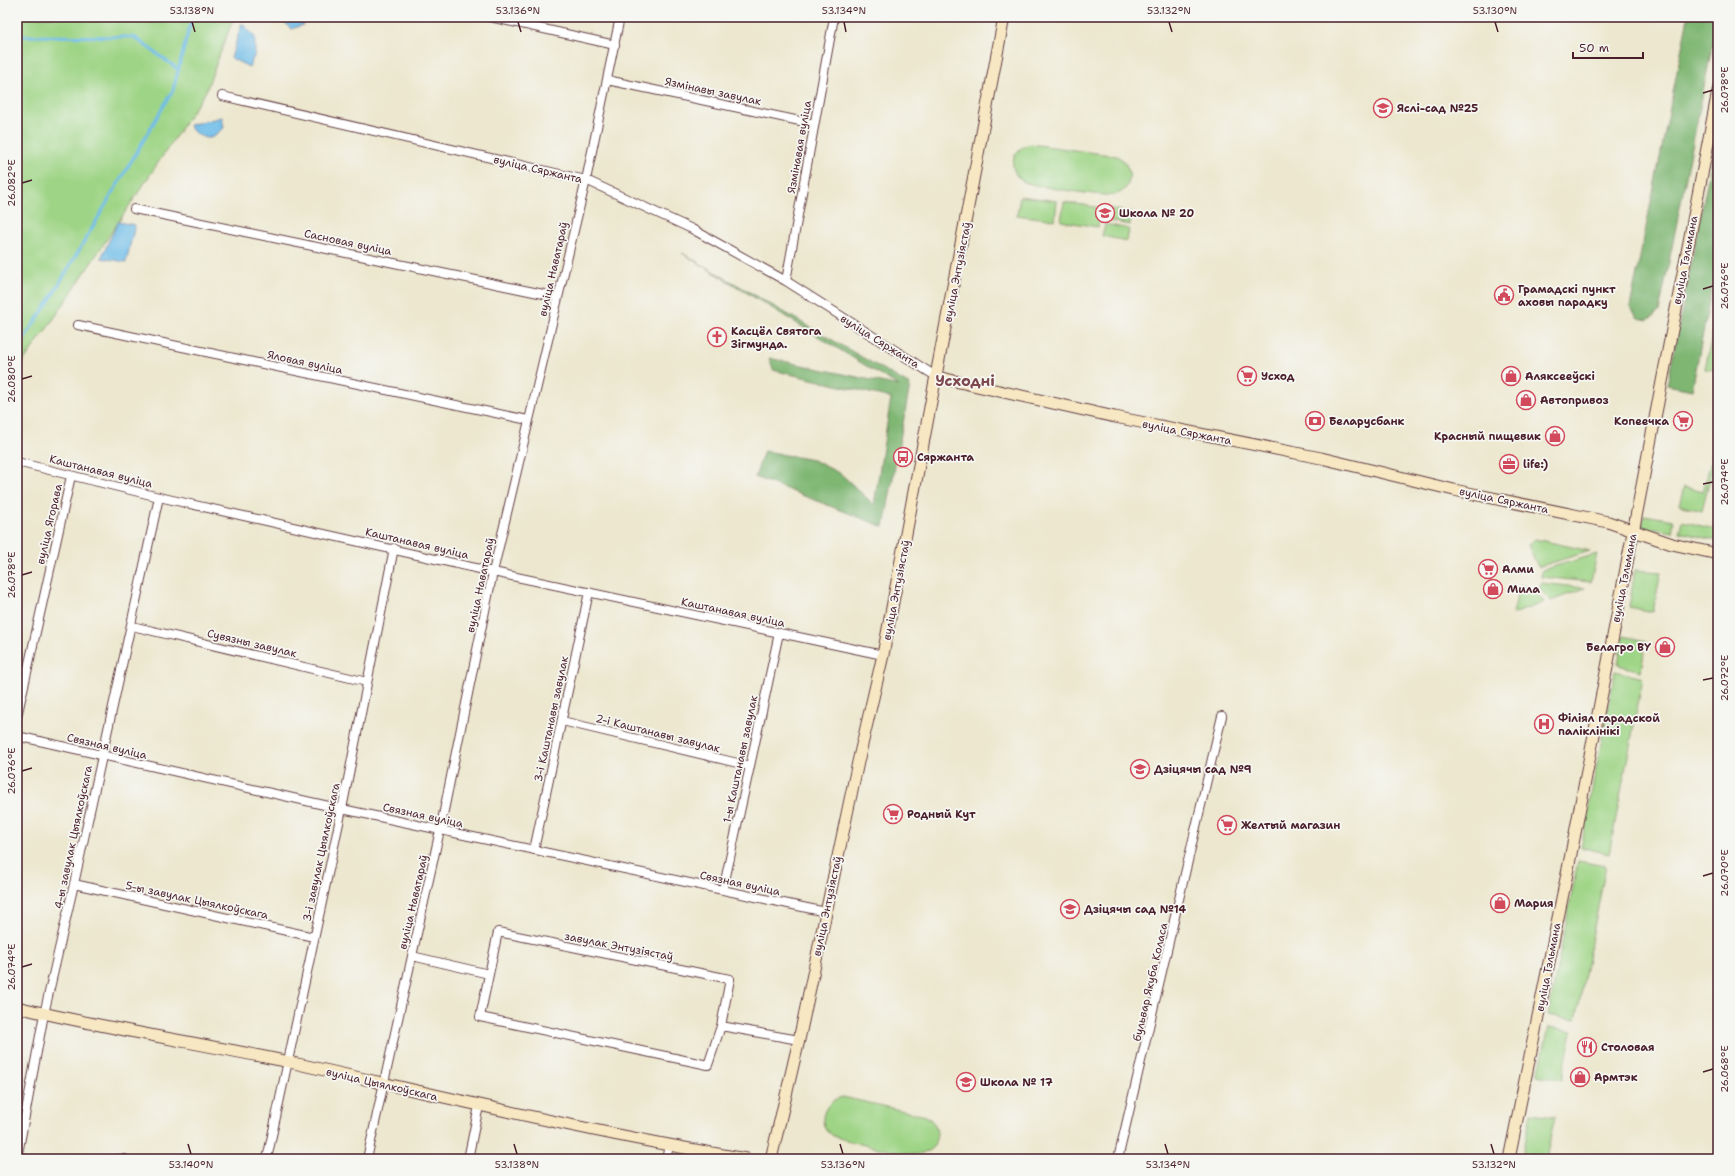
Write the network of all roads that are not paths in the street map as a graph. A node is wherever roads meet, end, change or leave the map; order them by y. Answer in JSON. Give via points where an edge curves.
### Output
{"nodes":[{"id":1,"x":490,"y":17,"type":"edge"},
{"id":2,"x":620,"y":17,"type":"edge"},
{"id":3,"x":834,"y":17,"type":"edge"},
{"id":4,"x":1004,"y":17,"type":"edge"},
{"id":5,"x":615,"y":45,"type":"junction"},
{"id":6,"x":607,"y":80,"type":"junction"},
{"id":7,"x":1718,"y":90,"type":"edge"},
{"id":8,"x":222,"y":96,"type":"dead end"},
{"id":9,"x":814,"y":124,"type":"junction"},
{"id":10,"x":586,"y":180,"type":"junction"},
{"id":11,"x":134,"y":209,"type":"dead end"},
{"id":12,"x":786,"y":282,"type":"junction"},
{"id":13,"x":558,"y":297,"type":"junction"},
{"id":14,"x":78,"y":325,"type":"dead end"},
{"id":15,"x":937,"y":377,"type":"junction"},
{"id":16,"x":528,"y":420,"type":"junction"},
{"id":17,"x":17,"y":462,"type":"edge"},
{"id":18,"x":71,"y":476,"type":"junction"},
{"id":19,"x":159,"y":496,"type":"junction"},
{"id":20,"x":1633,"y":530,"type":"junction"},
{"id":21,"x":394,"y":548,"type":"junction"},
{"id":22,"x":1718,"y":554,"type":"edge"},
{"id":23,"x":493,"y":572,"type":"junction"},
{"id":24,"x":589,"y":592,"type":"junction"},
{"id":25,"x":132,"y":626,"type":"junction"},
{"id":26,"x":779,"y":633,"type":"junction"},
{"id":27,"x":883,"y":655,"type":"junction"},
{"id":28,"x":367,"y":682,"type":"junction"},
{"id":29,"x":1222,"y":716,"type":"dead end"},
{"id":30,"x":17,"y":717,"type":"edge"},
{"id":31,"x":562,"y":721,"type":"junction"},
{"id":32,"x":17,"y":736,"type":"edge"},
{"id":33,"x":102,"y":756,"type":"junction"},
{"id":34,"x":750,"y":766,"type":"junction"},
{"id":35,"x":342,"y":809,"type":"junction"},
{"id":36,"x":440,"y":830,"type":"junction"},
{"id":37,"x":534,"y":850,"type":"junction"},
{"id":38,"x":74,"y":884,"type":"junction"},
{"id":39,"x":723,"y":890,"type":"junction"},
{"id":40,"x":826,"y":912,"type":"junction"},
{"id":41,"x":314,"y":937,"type":"junction"},
{"id":42,"x":412,"y":956,"type":"junction"},
{"id":43,"x":489,"y":974,"type":"junction"},
{"id":44,"x":17,"y":1007,"type":"edge"},
{"id":45,"x":44,"y":1014,"type":"junction"},
{"id":46,"x":721,"y":1026,"type":"junction"},
{"id":47,"x":799,"y":1040,"type":"junction"},
{"id":48,"x":287,"y":1062,"type":"junction"},
{"id":49,"x":384,"y":1084,"type":"junction"},
{"id":50,"x":479,"y":1106,"type":"junction"},
{"id":51,"x":669,"y":1146,"type":"junction"},
{"id":52,"x":17,"y":1159,"type":"edge"},
{"id":53,"x":118,"y":1159,"type":"edge"},
{"id":54,"x":125,"y":1159,"type":"edge"},
{"id":55,"x":267,"y":1159,"type":"edge"},
{"id":56,"x":367,"y":1159,"type":"edge"},
{"id":57,"x":468,"y":1159,"type":"edge"},
{"id":58,"x":666,"y":1159,"type":"edge"},
{"id":59,"x":747,"y":1159,"type":"edge"},
{"id":60,"x":771,"y":1159,"type":"edge"},
{"id":61,"x":1118,"y":1159,"type":"edge"},
{"id":62,"x":1509,"y":1159,"type":"edge"}],
"edges":[{"from":1,"to":5,"type":"street"},
{"from":2,"to":5,"type":"street","name":"вуліца Наватараў"},
{"from":3,"to":9,"type":"street","name":"Язмінавая вуліца"},
{"from":4,"to":15,"type":"main road","name":"вуліца Энтузіястаў"},
{"from":5,"to":6,"type":"street","name":"вуліца Наватараў"},
{"from":6,"to":9,"type":"street","name":"Язмінавы завулак"},
{"from":6,"to":10,"type":"street","name":"вуліца Наватараў"},
{"from":7,"to":20,"type":"main road","name":"вуліца Тэльмана"},
{"from":8,"to":10,"type":"street","name":"вуліца Сяржанта"},
{"from":9,"to":12,"type":"street","name":"Язмінавая вуліца"},
{"from":10,"to":12,"type":"street","name":"вуліца Сяржанта","via":[[692,229]]},
{"from":10,"to":13,"type":"street","name":"вуліца Наватараў"},
{"from":11,"to":13,"type":"street","name":"Сасновая вуліца"},
{"from":12,"to":15,"type":"street","name":"вуліца Сяржанта"},
{"from":13,"to":16,"type":"street","name":"вуліца Наватараў"},
{"from":14,"to":16,"type":"street","name":"Яловая вуліца"},
{"from":15,"to":20,"type":"main road","name":"вуліца Сяржанта","via":[[1115,417],[1322,458],[1454,490],[1608,522]]},
{"from":15,"to":27,"type":"main road","name":"вуліца Энтузіястаў"},
{"from":16,"to":23,"type":"street","name":"вуліца Наватараў"},
{"from":17,"to":18,"type":"street","name":"Каштанавая вуліца"},
{"from":18,"to":19,"type":"street","name":"Каштанавая вуліца"},
{"from":18,"to":30,"type":"street","name":"вуліца Ягорава"},
{"from":19,"to":21,"type":"street","name":"Каштанавая вуліца"},
{"from":19,"to":25,"type":"street","name":"4-ы завулак Цыялкоўскага"},
{"from":20,"to":22,"type":"main road","name":"вуліца Сяржанта","via":[[1672,544]]},
{"from":20,"to":62,"type":"main road","name":"вуліца Тэльмана"},
{"from":21,"to":23,"type":"street","name":"Каштанавая вуліца"},
{"from":21,"to":28,"type":"street","name":"3-і завулак Цыялкоўскага"},
{"from":23,"to":24,"type":"street","name":"Каштанавая вуліца"},
{"from":23,"to":36,"type":"street","name":"вуліца Наватараў"},
{"from":24,"to":26,"type":"street","name":"Каштанавая вуліца"},
{"from":24,"to":31,"type":"street","name":"3-і Каштанавы завулак"},
{"from":25,"to":28,"type":"street","name":"Сувязны завулак"},
{"from":25,"to":33,"type":"street","name":"4-ы завулак Цыялкоўскага"},
{"from":26,"to":27,"type":"street","name":"Каштанавая вуліца"},
{"from":26,"to":34,"type":"street","name":"1-ы Каштанавы завулак"},
{"from":27,"to":40,"type":"main road","name":"вуліца Энтузіястаў"},
{"from":28,"to":35,"type":"street","name":"3-і завулак Цыялкоўскага"},
{"from":29,"to":61,"type":"street","name":"бульвар Якуба Коласа"},
{"from":31,"to":34,"type":"street","name":"2-і Каштанавы завулак"},
{"from":31,"to":37,"type":"street","name":"3-і Каштанавы завулак"},
{"from":32,"to":33,"type":"street","name":"Связная вуліца"},
{"from":33,"to":35,"type":"street","name":"Связная вуліца"},
{"from":33,"to":38,"type":"street","name":"4-ы завулак Цыялкоўскага"},
{"from":34,"to":39,"type":"street","name":"1-ы Каштанавы завулак"},
{"from":35,"to":36,"type":"street","name":"Связная вуліца"},
{"from":35,"to":41,"type":"street","name":"3-і завулак Цыялкоўскага"},
{"from":36,"to":37,"type":"street","name":"Связная вуліца"},
{"from":36,"to":42,"type":"street","name":"вуліца Наватараў"},
{"from":37,"to":39,"type":"street","name":"Связная вуліца"},
{"from":38,"to":41,"type":"street","name":"5-ы завулак Цыялкоўскага"},
{"from":38,"to":45,"type":"street","name":"4-ы завулак Цыялкоўскага"},
{"from":39,"to":40,"type":"street","name":"Связная вуліца"},
{"from":40,"to":47,"type":"main road","name":"вуліца Энтузіястаў"},
{"from":41,"to":48,"type":"street","name":"3-і завулак Цыялкоўскага"},
{"from":42,"to":43,"type":"street"},
{"from":42,"to":49,"type":"street","name":"вуліца Наватараў"},
{"from":43,"to":46,"type":"street","name":"завулак Энтузіястаў","via":[[480,1017],[708,1065]]},
{"from":43,"to":46,"type":"street","name":"завулак Энтузіястаў","via":[[498,932],[730,979]]},
{"from":44,"to":45,"type":"main road","name":"вуліца Цыялкоўскага"},
{"from":45,"to":48,"type":"main road","name":"вуліца Цыялкоўскага"},
{"from":45,"to":52,"type":"street","name":"4-ы завулак Цыялкоўскага"},
{"from":46,"to":47,"type":"street"},
{"from":47,"to":60,"type":"main road","name":"вуліца Энтузіястаў"},
{"from":48,"to":49,"type":"main road","name":"вуліца Цыялкоўскага"},
{"from":48,"to":55,"type":"street","name":"3-і завулак Цыялкоўскага"},
{"from":49,"to":50,"type":"main road","name":"вуліца Цыялкоўскага"},
{"from":49,"to":56,"type":"street","name":"вуліца Наватараў"},
{"from":50,"to":51,"type":"main road","name":"вуліца Цыялкоўскага"},
{"from":50,"to":57,"type":"street"},
{"from":51,"to":58,"type":"street"},
{"from":51,"to":59,"type":"main road","name":"вуліца Цыялкоўскага"},
{"from":53,"to":54,"type":"street"}]}
